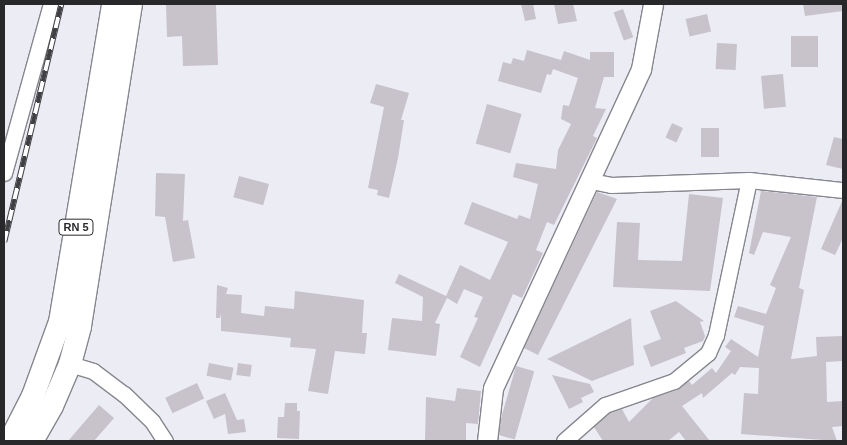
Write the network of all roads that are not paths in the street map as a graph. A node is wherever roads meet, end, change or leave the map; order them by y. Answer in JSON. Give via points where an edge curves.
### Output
{"nodes":[{"id":1,"x":51,"y":4,"type":"edge"},
{"id":2,"x":114,"y":4,"type":"edge"},
{"id":3,"x":130,"y":4,"type":"edge"},
{"id":4,"x":653,"y":4,"type":"edge"},
{"id":5,"x":4,"y":173,"type":"edge"},
{"id":6,"x":749,"y":180,"type":"junction"},
{"id":7,"x":591,"y":181,"type":"junction"},
{"id":8,"x":843,"y":190,"type":"edge"},
{"id":9,"x":70,"y":364,"type":"junction"},
{"id":10,"x":10,"y":441,"type":"edge"},
{"id":11,"x":32,"y":441,"type":"edge"},
{"id":12,"x":165,"y":441,"type":"edge"},
{"id":13,"x":487,"y":441,"type":"edge"},
{"id":14,"x":564,"y":441,"type":"edge"}],
"edges":[{"from":1,"to":5,"type":"street"},
{"from":2,"to":10,"type":"highway","number":"RN 5","via":[[60,322],[33,396]]},
{"from":3,"to":9,"type":"highway","number":"RN 5","via":[[101,206]]},
{"from":4,"to":7,"type":"main road","via":[[641,69]]},
{"from":6,"to":7,"type":"street","via":[[611,185]]},
{"from":6,"to":8,"type":"street"},
{"from":6,"to":14,"type":"street","via":[[716,335],[708,353],[674,381],[605,405]]},
{"from":7,"to":13,"type":"main road","via":[[493,388]]},
{"from":9,"to":11,"type":"highway","number":"RN 5"},
{"from":9,"to":12,"type":"street","via":[[93,371],[124,394],[152,421]]}]}
